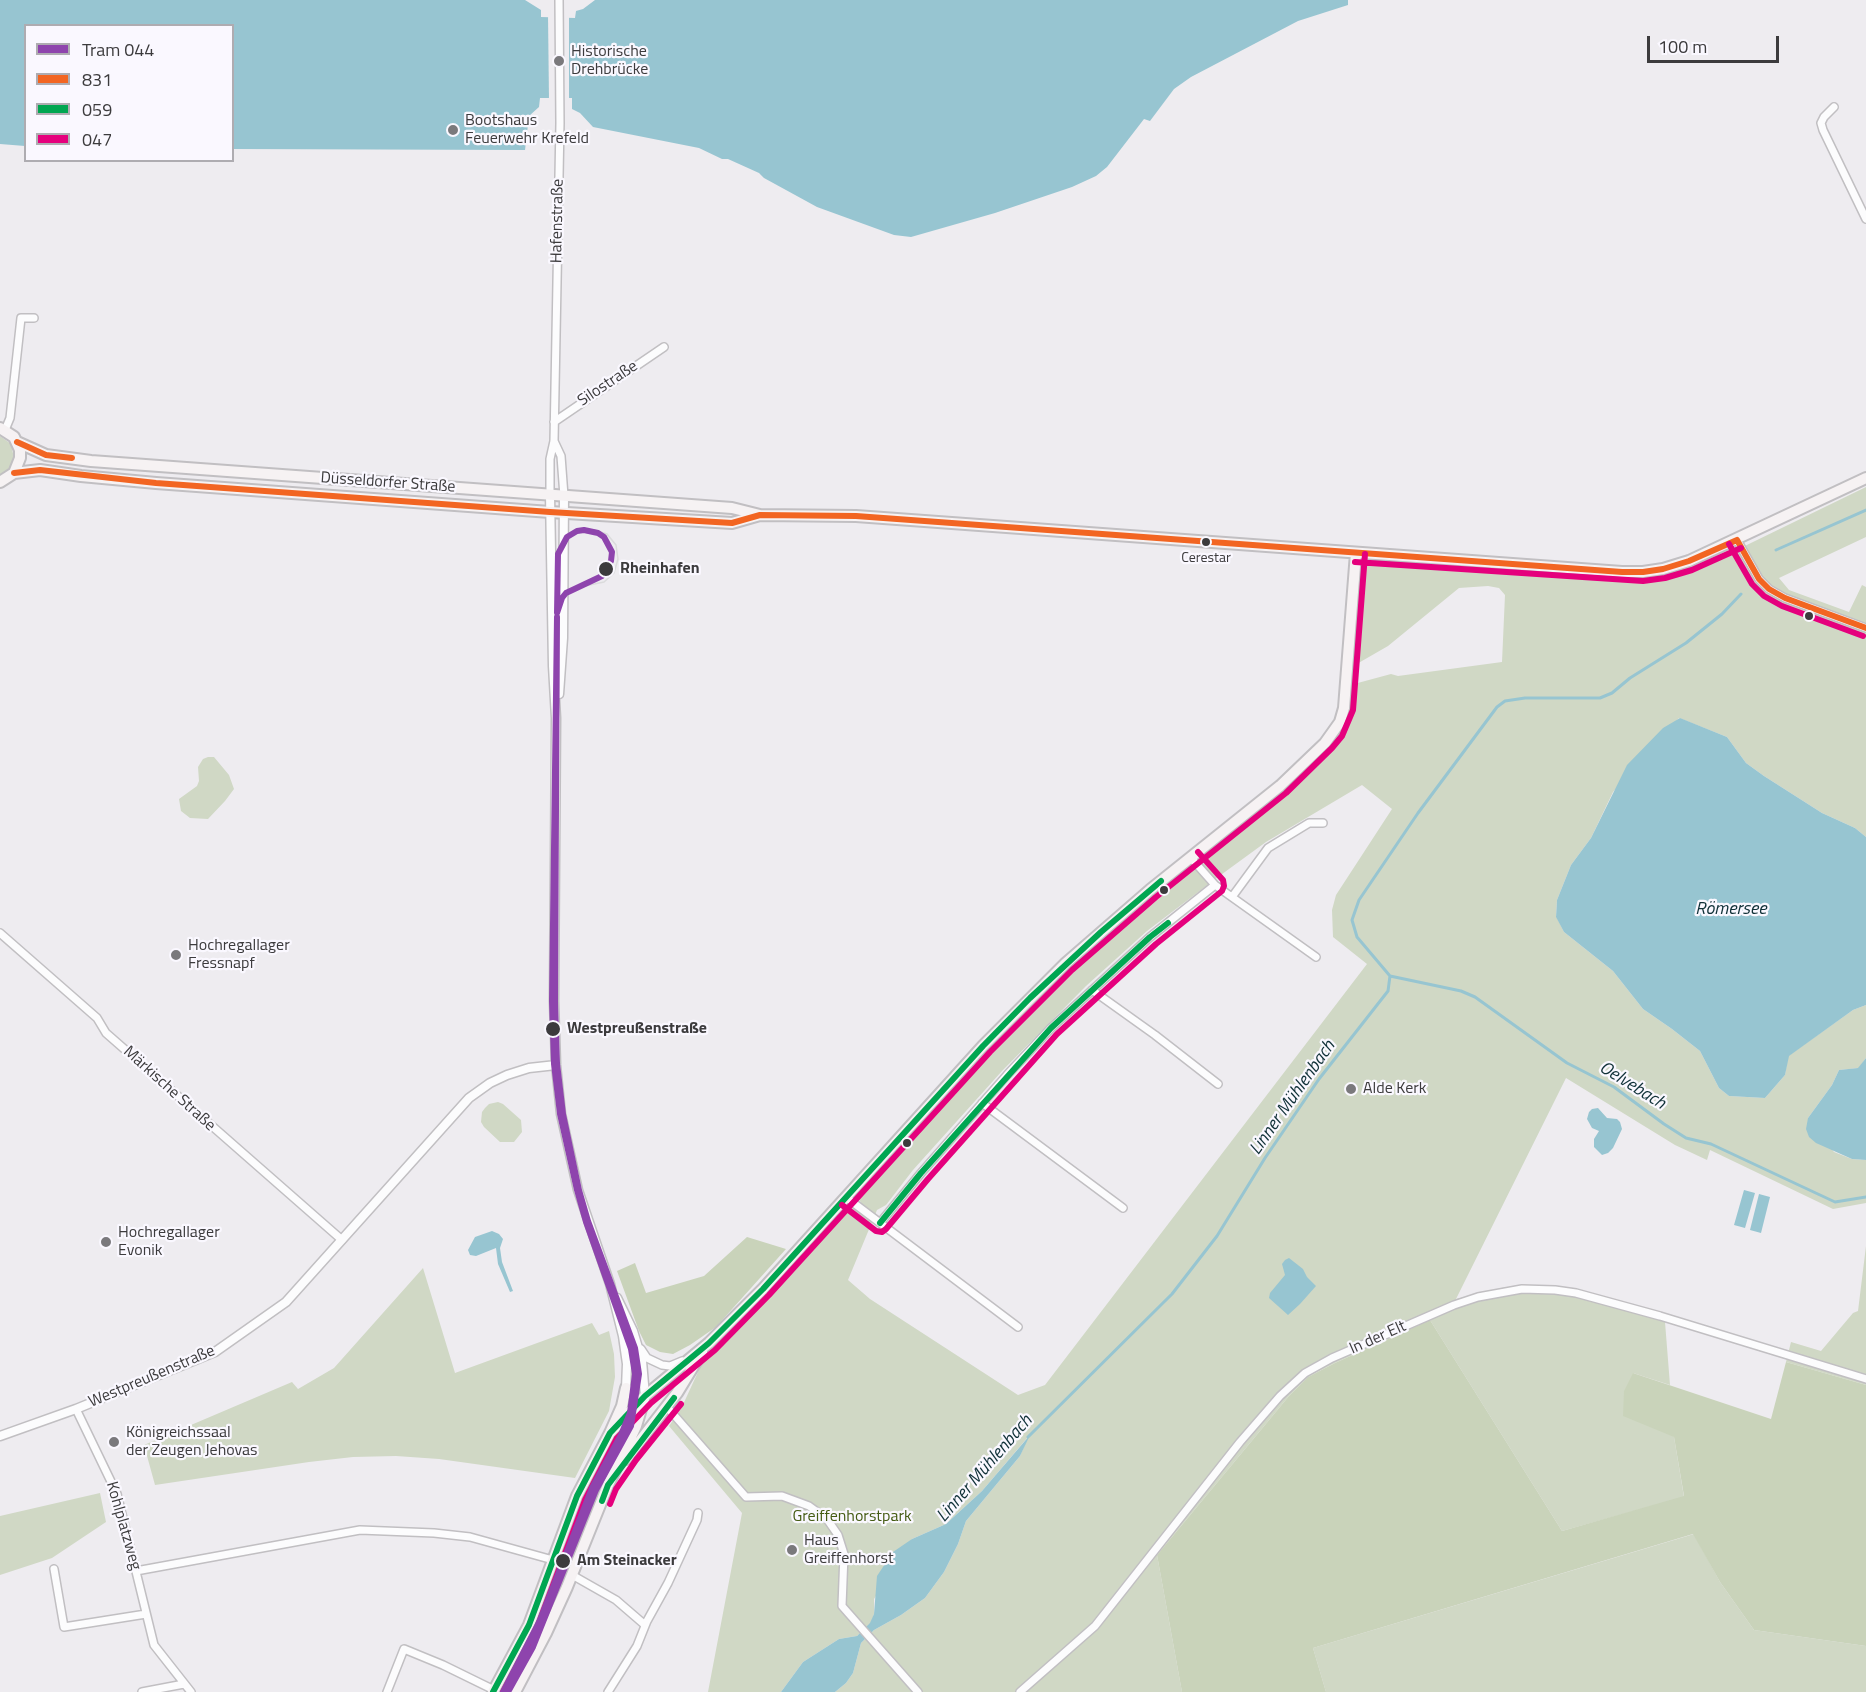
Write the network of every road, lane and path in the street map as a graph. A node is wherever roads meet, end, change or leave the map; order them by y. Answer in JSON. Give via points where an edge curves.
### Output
{"nodes":[{"id":1,"x":559,"y":0,"type":"edge"},
{"id":2,"x":1834,"y":107,"type":"dead end"},
{"id":3,"x":1866,"y":219,"type":"edge"},
{"id":4,"x":34,"y":318,"type":"dead end"},
{"id":5,"x":663,"y":347,"type":"dead end"},
{"id":6,"x":554,"y":422,"type":"junction"},
{"id":7,"x":2,"y":429,"type":"edge"},
{"id":8,"x":554,"y":441,"type":"junction"},
{"id":9,"x":17,"y":442,"type":"junction"},
{"id":10,"x":14,"y":472,"type":"junction"},
{"id":11,"x":1866,"y":478,"type":"edge"},
{"id":12,"x":0,"y":482,"type":"edge"},
{"id":13,"x":550,"y":495,"type":"junction"},
{"id":14,"x":564,"y":496,"type":"junction"},
{"id":15,"x":550,"y":512,"type":"junction"},
{"id":16,"x":564,"y":513,"type":"junction"},
{"id":17,"x":760,"y":515,"type":"junction"},
{"id":18,"x":1737,"y":540,"type":"junction"},
{"id":19,"x":1356,"y":553,"type":"junction"},
{"id":20,"x":1866,"y":628,"type":"edge"},
{"id":21,"x":556,"y":718,"type":"junction"},
{"id":22,"x":1323,"y":823,"type":"dead end"},
{"id":23,"x":1191,"y":858,"type":"junction"},
{"id":24,"x":1215,"y":885,"type":"junction"},
{"id":25,"x":1232,"y":897,"type":"junction"},
{"id":26,"x":0,"y":933,"type":"edge"},
{"id":27,"x":1316,"y":957,"type":"dead end"},
{"id":28,"x":1092,"y":990,"type":"junction"},
{"id":29,"x":556,"y":1065,"type":"junction"},
{"id":30,"x":1218,"y":1084,"type":"dead end"},
{"id":31,"x":982,"y":1103,"type":"junction"},
{"id":32,"x":847,"y":1198,"type":"junction"},
{"id":33,"x":1123,"y":1208,"type":"dead end"},
{"id":34,"x":880,"y":1223,"type":"junction"},
{"id":35,"x":342,"y":1240,"type":"junction"},
{"id":36,"x":610,"y":1284,"type":"junction"},
{"id":37,"x":1018,"y":1327,"type":"dead end"},
{"id":38,"x":636,"y":1339,"type":"junction"},
{"id":39,"x":709,"y":1343,"type":"junction"},
{"id":40,"x":672,"y":1368,"type":"junction"},
{"id":41,"x":1866,"y":1379,"type":"edge"},
{"id":42,"x":681,"y":1387,"type":"junction"},
{"id":43,"x":626,"y":1388,"type":"joint"},
{"id":44,"x":645,"y":1396,"type":"junction"},
{"id":45,"x":667,"y":1407,"type":"junction"},
{"id":46,"x":76,"y":1408,"type":"junction"},
{"id":47,"x":610,"y":1433,"type":"junction"},
{"id":48,"x":0,"y":1436,"type":"edge"},
{"id":49,"x":608,"y":1485,"type":"junction"},
{"id":50,"x":698,"y":1513,"type":"dead end"},
{"id":51,"x":553,"y":1560,"type":"junction"},
{"id":52,"x":54,"y":1569,"type":"dead end"},
{"id":53,"x":135,"y":1571,"type":"junction"},
{"id":54,"x":572,"y":1575,"type":"junction"},
{"id":55,"x":146,"y":1614,"type":"junction"},
{"id":56,"x":645,"y":1625,"type":"junction"},
{"id":57,"x":184,"y":1684,"type":"junction"},
{"id":58,"x":494,"y":1691,"type":"edge"},
{"id":59,"x":142,"y":1692,"type":"edge"},
{"id":60,"x":191,"y":1692,"type":"edge"},
{"id":61,"x":387,"y":1692,"type":"edge"},
{"id":62,"x":515,"y":1692,"type":"edge"},
{"id":63,"x":608,"y":1692,"type":"edge"},
{"id":64,"x":918,"y":1692,"type":"edge"},
{"id":65,"x":1020,"y":1692,"type":"edge"}],
"edges":[{"from":1,"to":6,"type":"street","name":"Hafenstraße"},
{"from":2,"to":3,"type":"street","via":[[1821,123],[1823,130]]},
{"from":4,"to":7,"type":"street","via":[[21,318],[10,418]]},
{"from":5,"to":6,"type":"street","name":"Silostraße"},
{"from":6,"to":8,"type":"street","name":"Hafenstraße"},
{"from":7,"to":9,"type":"main road"},
{"from":8,"to":13,"type":"street","name":"Hafenstraße"},
{"from":8,"to":14,"type":"street","name":"Hafenstraße","via":[[561,456]]},
{"from":9,"to":10,"type":"main road","via":[[20,458]]},
{"from":9,"to":13,"type":"main road","name":"Düsseldorfer Straße","via":[[46,455],[91,461]]},
{"from":10,"to":12,"type":"main road"},
{"from":10,"to":15,"type":"main road","name":"Düsseldorfer Straße","via":[[40,470],[109,479]]},
{"from":11,"to":18,"type":"main road","name":"Düsseldorfer Straße"},
{"from":13,"to":14,"type":"main road","name":"Düsseldorfer Straße"},
{"from":13,"to":15,"type":"street","name":"Hafenstraße"},
{"from":14,"to":16,"type":"street","name":"Hafenstraße"},
{"from":14,"to":17,"type":"main road","name":"Düsseldorfer Straße","via":[[732,508]]},
{"from":15,"to":16,"type":"main road","name":"Düsseldorfer Straße"},
{"from":15,"to":21,"type":"street","name":"Hafenstraße"},
{"from":16,"to":17,"type":"main road","name":"Düsseldorfer Straße","via":[[732,523]]},
{"from":16,"to":21,"type":"street","name":"Hafenstraße","via":[[563,638]]},
{"from":17,"to":19,"type":"main road","name":"Düsseldorfer Straße","via":[[856,516]]},
{"from":18,"to":19,"type":"main road","name":"Düsseldorfer Straße","via":[[1689,561],[1643,572]]},
{"from":18,"to":20,"type":"street","via":[[1768,588]]},
{"from":19,"to":23,"type":"main road","via":[[1344,708],[1334,731],[1280,786]]},
{"from":21,"to":29,"type":"street","name":"Hafenstraße"},
{"from":22,"to":25,"type":"street","via":[[1309,823],[1268,848]]},
{"from":23,"to":24,"type":"street"},
{"from":23,"to":32,"type":"main road","via":[[1101,932],[1030,998]]},
{"from":24,"to":25,"type":"street"},
{"from":24,"to":28,"type":"street"},
{"from":25,"to":27,"type":"street"},
{"from":26,"to":35,"type":"street","name":"Märkische Straße","via":[[97,1018],[106,1033]]},
{"from":28,"to":30,"type":"street"},
{"from":28,"to":31,"type":"street"},
{"from":29,"to":35,"type":"street","name":"Westpreußenstraße","via":[[507,1075],[469,1098]]},
{"from":29,"to":36,"type":"street","name":"Hafenstraße","via":[[561,1114],[578,1190]]},
{"from":31,"to":33,"type":"street"},
{"from":31,"to":34,"type":"street"},
{"from":32,"to":34,"type":"street"},
{"from":32,"to":39,"type":"main road"},
{"from":34,"to":37,"type":"street"},
{"from":35,"to":46,"type":"street","name":"Westpreußenstraße","via":[[286,1302],[215,1352]]},
{"from":36,"to":38,"type":"street","name":"Hafenstraße"},
{"from":36,"to":43,"type":"street","name":"Hafenstraße","via":[[627,1364]]},
{"from":38,"to":40,"type":"street","via":[[647,1358]]},
{"from":38,"to":44,"type":"street","name":"Hafenstraße"},
{"from":39,"to":40,"type":"main road"},
{"from":39,"to":42,"type":"main road"},
{"from":40,"to":42,"type":"street","via":[[681,1378]]},
{"from":40,"to":44,"type":"main road"},
{"from":41,"to":65,"type":"street","name":"In der Elt","via":[[1576,1293],[1522,1289],[1454,1305],[1305,1373],[1226,1459],[1095,1626]]},
{"from":42,"to":45,"type":"main road"},
{"from":43,"to":47,"type":"main road","name":"Hafenstraße"},
{"from":44,"to":47,"type":"main road"},
{"from":44,"to":49,"type":"main road","name":"Hafenstraße","via":[[636,1426]]},
{"from":45,"to":49,"type":"main road"},
{"from":45,"to":64,"type":"street","via":[[746,1497],[782,1496],[810,1506],[827,1519],[844,1554],[842,1606]]},
{"from":46,"to":48,"type":"street","name":"Westpreußenstraße"},
{"from":46,"to":53,"type":"street","name":"Kohlplatzweg","via":[[117,1494]]},
{"from":47,"to":51,"type":"main road","name":"Hafenstraße","via":[[577,1496]]},
{"from":49,"to":54,"type":"main road","name":"Hafenstraße"},
{"from":50,"to":56,"type":"street"},
{"from":51,"to":53,"type":"street","via":[[470,1537],[360,1530]]},
{"from":51,"to":58,"type":"main road","name":"Hafenstraße","via":[[529,1625]]},
{"from":52,"to":55,"type":"street","via":[[64,1627]]},
{"from":53,"to":55,"type":"street","name":"Kohlplatzweg"},
{"from":54,"to":56,"type":"street","via":[[615,1600]]},
{"from":54,"to":62,"type":"main road","name":"Hafenstraße"},
{"from":55,"to":57,"type":"street","name":"Kohlplatzweg","via":[[154,1645]]},
{"from":56,"to":63,"type":"street","via":[[637,1646]]},
{"from":57,"to":59,"type":"street"},
{"from":57,"to":60,"type":"street","name":"Kohlplatzweg"},
{"from":58,"to":61,"type":"street","via":[[404,1649]]}]}
